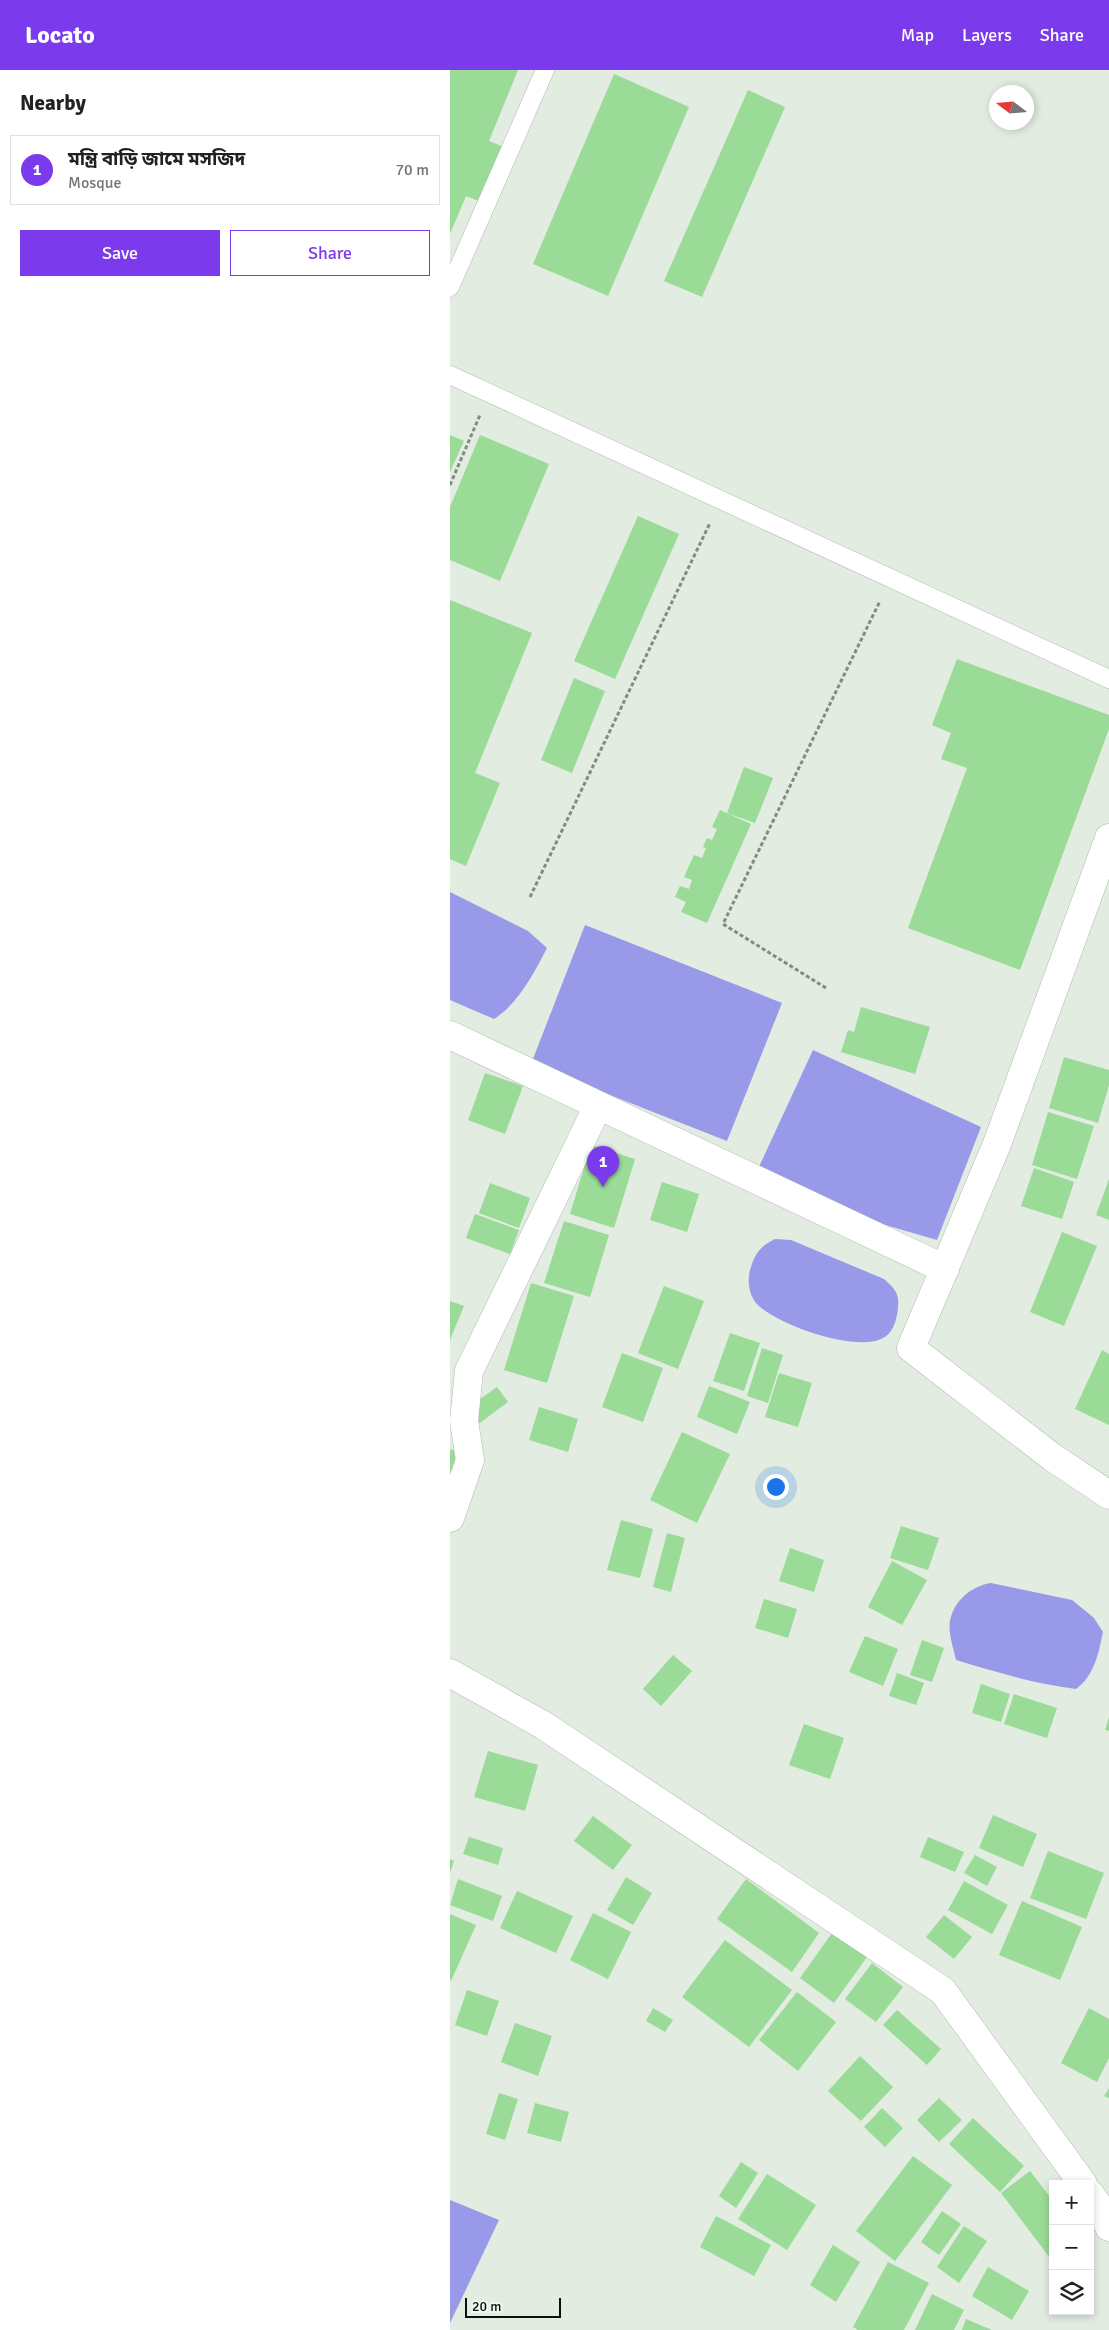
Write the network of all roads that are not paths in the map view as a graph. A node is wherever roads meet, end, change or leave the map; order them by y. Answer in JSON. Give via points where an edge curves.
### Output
{"nodes":[{"id":1,"x":545,"y":70,"type":"edge"},
{"id":2,"x":450,"y":287,"type":"edge"},
{"id":3,"x":450,"y":376,"type":"edge"},
{"id":4,"x":1109,"y":679,"type":"edge"},
{"id":5,"x":1109,"y":838,"type":"edge"},
{"id":6,"x":450,"y":1035,"type":"edge"},
{"id":7,"x":598,"y":1106,"type":"junction"},
{"id":8,"x":945,"y":1269,"type":"junction"},
{"id":9,"x":1109,"y":1495,"type":"edge"},
{"id":10,"x":450,"y":1518,"type":"edge"},
{"id":11,"x":450,"y":1673,"type":"edge"},
{"id":12,"x":1080,"y":2180,"type":"edge"},
{"id":13,"x":1094,"y":2200,"type":"edge"},
{"id":14,"x":1109,"y":2227,"type":"edge"}],
"edges":[{"from":1,"to":2,"type":"lane"},
{"from":3,"to":4,"type":"lane"},
{"from":5,"to":8,"type":"street","via":[[997,1144]]},
{"from":6,"to":7,"type":"street"},
{"from":7,"to":8,"type":"street"},
{"from":7,"to":10,"type":"street","via":[[469,1371],[464,1421],[470,1460]]},
{"from":8,"to":9,"type":"street","via":[[911,1348],[1052,1457]]},
{"from":11,"to":12,"type":"street","via":[[543,1725],[943,1991]]},
{"from":13,"to":14,"type":"street"}]}
